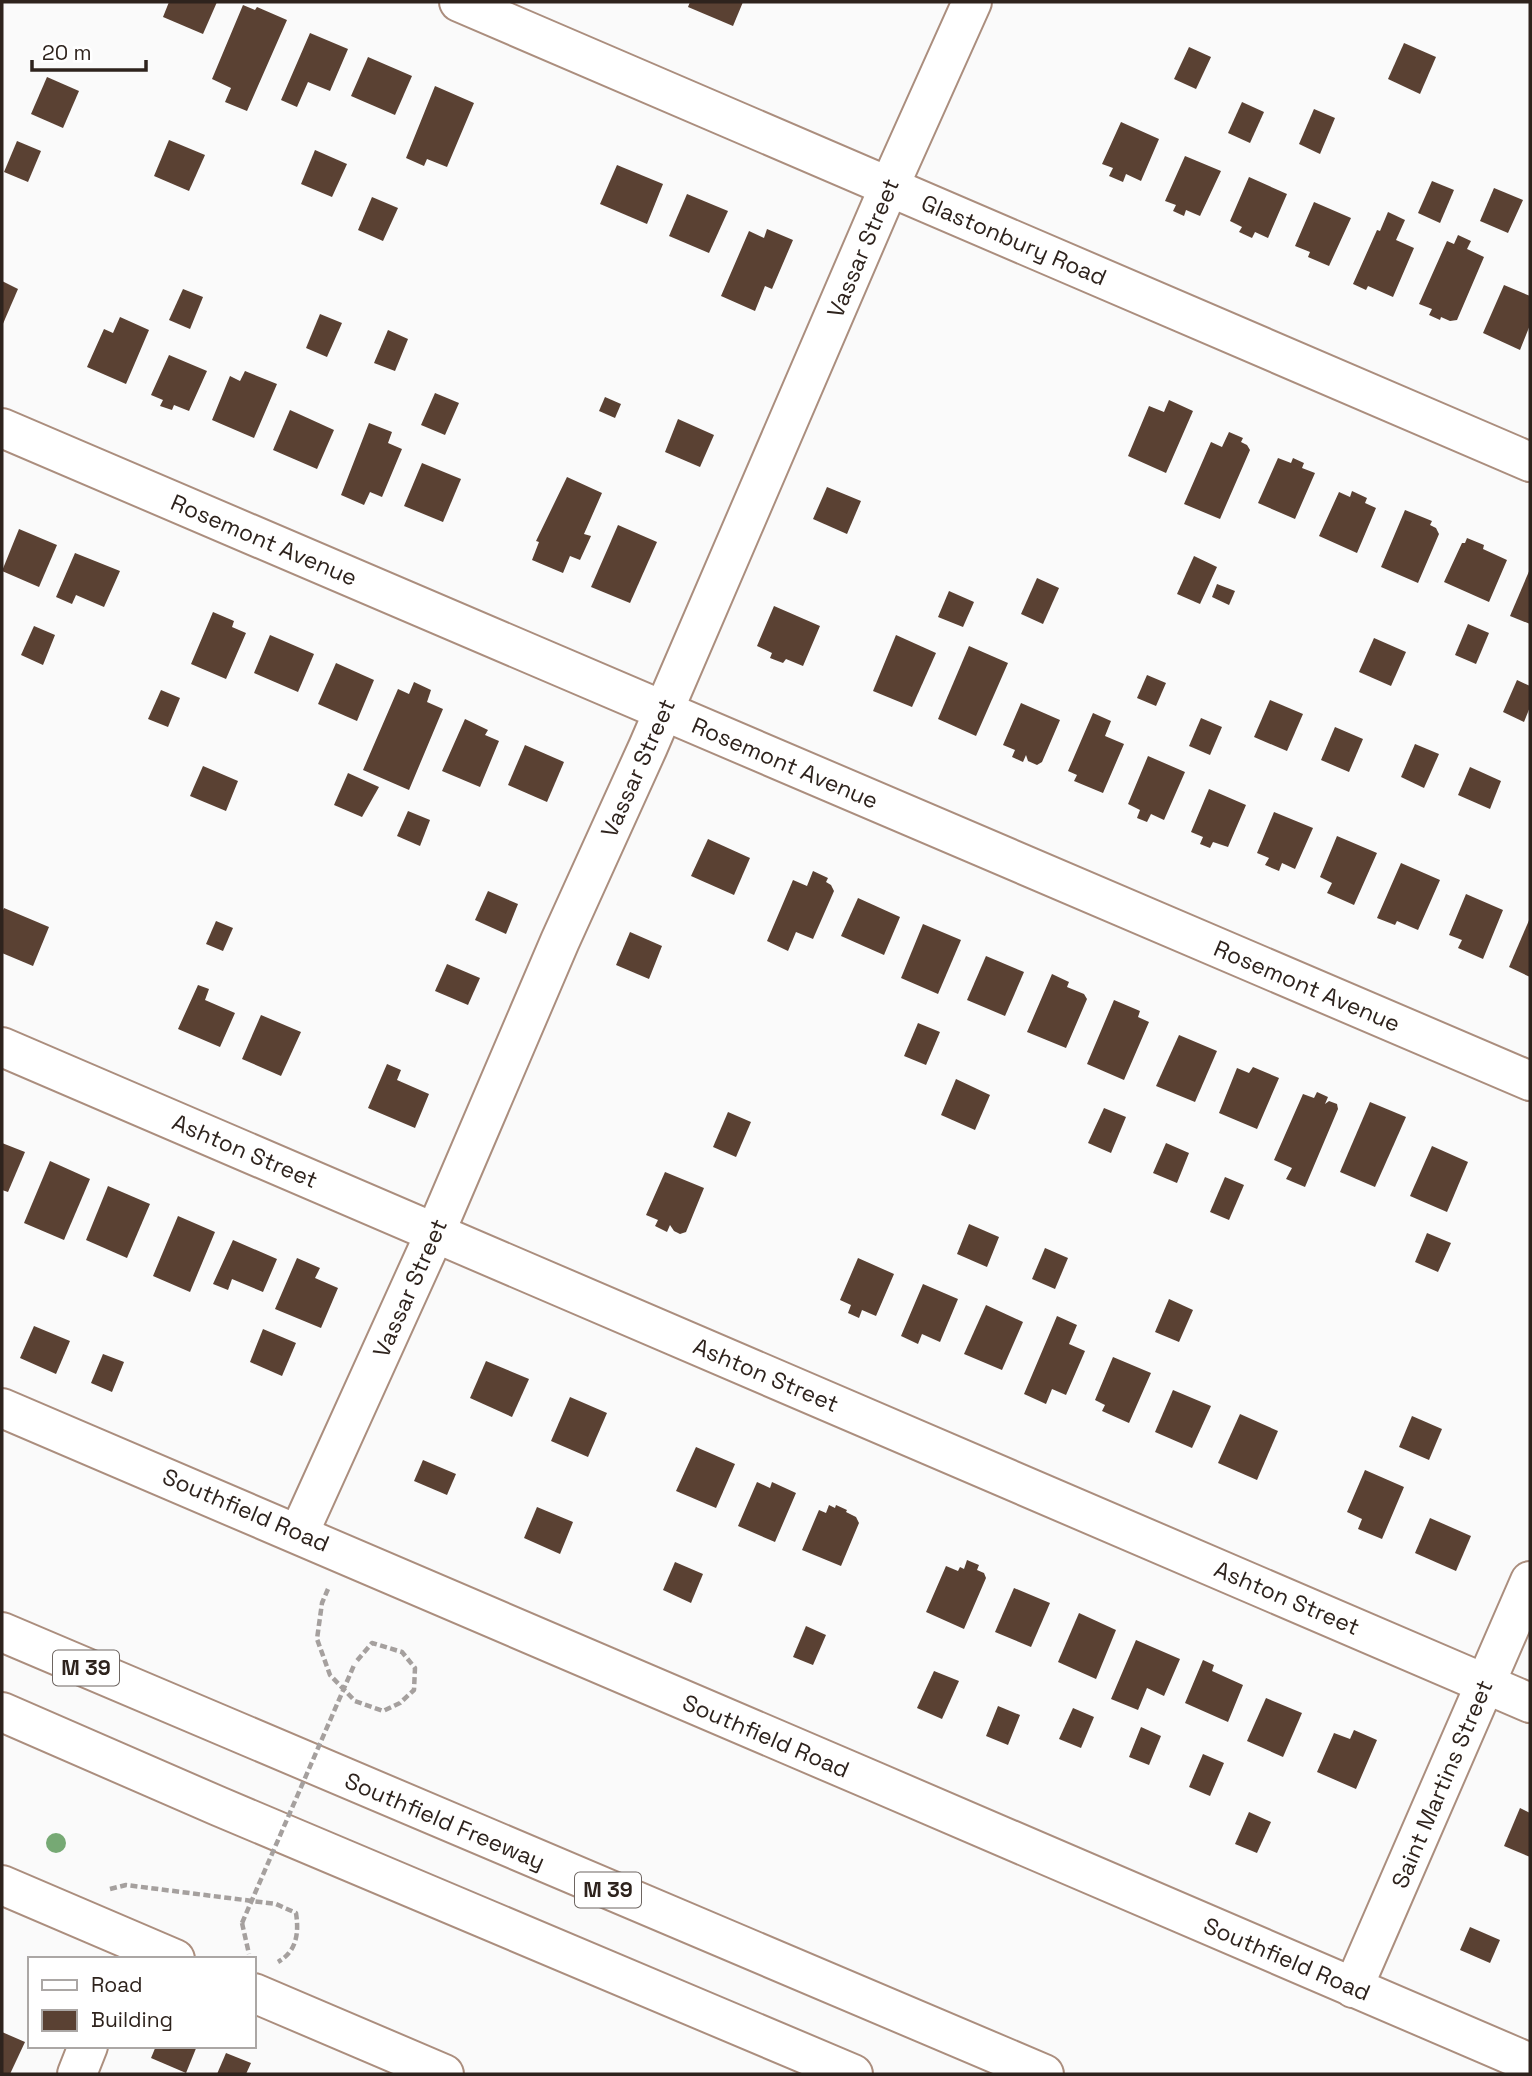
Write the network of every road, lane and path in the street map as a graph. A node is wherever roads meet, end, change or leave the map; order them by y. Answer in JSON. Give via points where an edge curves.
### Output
{"nodes":[{"id":1,"x":458,"y":2,"type":"edge"},
{"id":2,"x":972,"y":2,"type":"edge"},
{"id":3,"x":889,"y":187,"type":"junction"},
{"id":4,"x":2,"y":428,"type":"edge"},
{"id":5,"x":1530,"y":462,"type":"edge"},
{"id":6,"x":663,"y":711,"type":"junction"},
{"id":7,"x":2,"y":1047,"type":"edge"},
{"id":8,"x":1530,"y":1081,"type":"edge"},
{"id":9,"x":435,"y":1233,"type":"junction"},
{"id":10,"x":2,"y":1408,"type":"edge"},
{"id":11,"x":299,"y":1533,"type":"junction"},
{"id":12,"x":333,"y":1579,"type":"dead end"},
{"id":13,"x":1530,"y":1581,"type":"edge"},
{"id":14,"x":2,"y":1610,"type":"edge"},
{"id":15,"x":2,"y":1632,"type":"edge"},
{"id":16,"x":1486,"y":1684,"type":"junction"},
{"id":17,"x":344,"y":1689,"type":"edge"},
{"id":18,"x":344,"y":1689,"type":"edge"},
{"id":19,"x":344,"y":1689,"type":"edge"},
{"id":20,"x":344,"y":1689,"type":"edge"},
{"id":21,"x":1530,"y":1703,"type":"edge"},
{"id":22,"x":171,"y":1705,"type":"junction"},
{"id":23,"x":2,"y":1712,"type":"edge"},
{"id":24,"x":2,"y":1733,"type":"edge"},
{"id":25,"x":218,"y":1806,"type":"junction"},
{"id":26,"x":2,"y":1885,"type":"edge"},
{"id":27,"x":106,"y":1896,"type":"dead end"},
{"id":28,"x":130,"y":1950,"type":"edge"},
{"id":29,"x":165,"y":1957,"type":"edge"},
{"id":30,"x":250,"y":1957,"type":"edge"},
{"id":31,"x":260,"y":1969,"type":"edge"},
{"id":32,"x":1353,"y":1988,"type":"junction"},
{"id":33,"x":87,"y":2048,"type":"edge"},
{"id":34,"x":1530,"y":2063,"type":"edge"},
{"id":35,"x":77,"y":2074,"type":"edge"},
{"id":36,"x":444,"y":2074,"type":"edge"},
{"id":37,"x":853,"y":2074,"type":"edge"},
{"id":38,"x":1044,"y":2074,"type":"edge"}],
"edges":[{"from":1,"to":3,"type":"main road","name":"Glastonbury Road"},
{"from":2,"to":3,"type":"main road","name":"Vassar Street"},
{"from":3,"to":5,"type":"main road","name":"Glastonbury Road"},
{"from":3,"to":6,"type":"main road","name":"Vassar Street"},
{"from":4,"to":6,"type":"main road","name":"Rosemont Avenue"},
{"from":6,"to":8,"type":"main road","name":"Rosemont Avenue"},
{"from":6,"to":9,"type":"main road","name":"Vassar Street"},
{"from":7,"to":9,"type":"main road","name":"Ashton Street"},
{"from":9,"to":11,"type":"main road","name":"Vassar Street"},
{"from":9,"to":16,"type":"main road","name":"Ashton Street"},
{"from":10,"to":11,"type":"main road","name":"Southfield Road"},
{"from":11,"to":32,"type":"main road","name":"Southfield Road"},
{"from":12,"to":17,"type":"path","bridge":true,"via":[[322,1603],[317,1639],[330,1675]]},
{"from":13,"to":16,"type":"main road","name":"Saint Martins Street"},
{"from":14,"to":22,"type":"main road"},
{"from":15,"to":22,"type":"main road","name":"Southfield Freeway","number":"M 39"},
{"from":16,"to":21,"type":"main road","name":"Ashton Street"},
{"from":16,"to":32,"type":"main road","name":"Saint Martins Street"},
{"from":18,"to":19,"type":"path","bridge":true,"via":[[355,1701],[383,1711],[414,1690],[415,1668],[402,1652],[372,1643],[355,1663]]},
{"from":20,"to":30,"type":"path","bridge":true,"via":[[242,1923]]},
{"from":22,"to":38,"type":"main road","name":"Southfield Freeway","number":"M 39"},
{"from":23,"to":25,"type":"main road"},
{"from":24,"to":25,"type":"main road"},
{"from":25,"to":37,"type":"main road"},
{"from":26,"to":28,"type":"main road"},
{"from":27,"to":31,"type":"path","via":[[112,1888],[126,1885],[276,1904],[296,1913],[299,1931],[289,1954]]},
{"from":28,"to":29,"type":"main road"},
{"from":31,"to":36,"type":"main road"},
{"from":32,"to":34,"type":"main road","name":"Southfield Road"},
{"from":33,"to":35,"type":"main road"}]}
